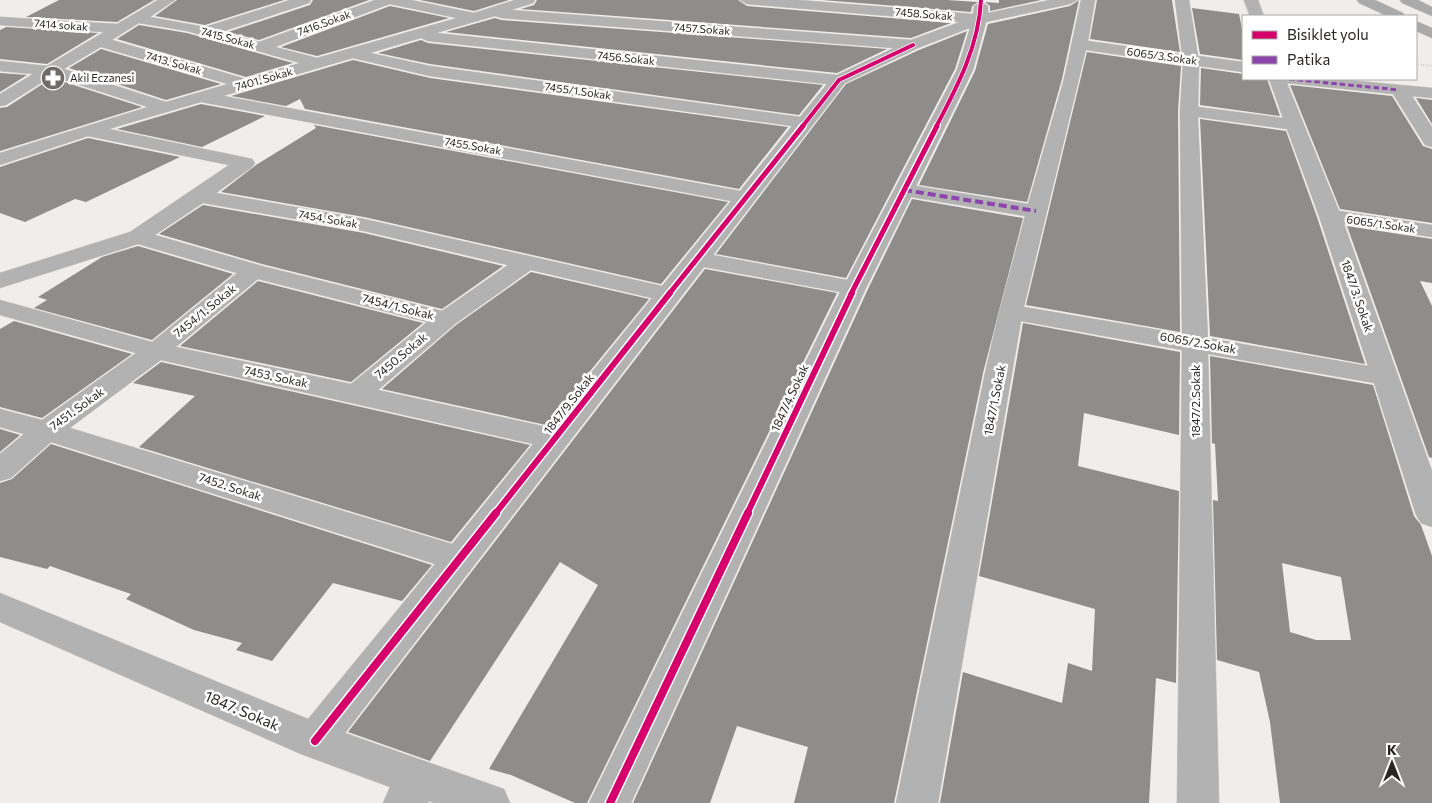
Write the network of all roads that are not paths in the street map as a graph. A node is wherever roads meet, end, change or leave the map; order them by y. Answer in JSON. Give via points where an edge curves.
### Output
{"nodes":[{"id":1,"x":168,"y":0,"type":"edge"},
{"id":2,"x":304,"y":0,"type":"edge"},
{"id":3,"x":389,"y":0,"type":"edge"},
{"id":4,"x":528,"y":0,"type":"edge"},
{"id":5,"x":755,"y":0,"type":"edge"},
{"id":6,"x":1070,"y":0,"type":"edge"},
{"id":7,"x":1088,"y":0,"type":"edge"},
{"id":8,"x":1182,"y":0,"type":"edge"},
{"id":9,"x":1251,"y":0,"type":"edge"},
{"id":10,"x":1364,"y":0,"type":"edge"},
{"id":11,"x":1407,"y":0,"type":"edge"},
{"id":12,"x":981,"y":9,"type":"edge"},
{"id":13,"x":1431,"y":10,"type":"edge"},
{"id":14,"x":483,"y":15,"type":"junction"},
{"id":15,"x":1257,"y":15,"type":"edge"},
{"id":16,"x":1396,"y":15,"type":"edge"},
{"id":17,"x":138,"y":19,"type":"junction"},
{"id":18,"x":0,"y":21,"type":"edge"},
{"id":19,"x":1417,"y":26,"type":"edge"},
{"id":20,"x":122,"y":29,"type":"junction"},
{"id":21,"x":205,"y":32,"type":"junction"},
{"id":22,"x":735,"y":32,"type":"junction"},
{"id":23,"x":1432,"y":34,"type":"edge"},
{"id":24,"x":413,"y":36,"type":"junction"},
{"id":25,"x":101,"y":42,"type":"junction"},
{"id":26,"x":914,"y":45,"type":"junction"},
{"id":27,"x":1081,"y":45,"type":"junction"},
{"id":28,"x":260,"y":47,"type":"junction"},
{"id":29,"x":352,"y":53,"type":"junction"},
{"id":30,"x":1190,"y":60,"type":"junction"},
{"id":31,"x":318,"y":63,"type":"junction"},
{"id":32,"x":0,"y":66,"type":"edge"},
{"id":33,"x":1242,"y":67,"type":"edge"},
{"id":34,"x":52,"y":71,"type":"junction"},
{"id":35,"x":839,"y":80,"type":"junction"},
{"id":36,"x":1278,"y":80,"type":"edge"},
{"id":37,"x":1299,"y":80,"type":"edge"},
{"id":38,"x":247,"y":84,"type":"junction"},
{"id":39,"x":1399,"y":90,"type":"junction"},
{"id":40,"x":1432,"y":93,"type":"edge"},
{"id":41,"x":200,"y":97,"type":"junction"},
{"id":42,"x":0,"y":102,"type":"edge"},
{"id":43,"x":166,"y":107,"type":"junction"},
{"id":44,"x":1190,"y":111,"type":"junction"},
{"id":45,"x":806,"y":123,"type":"junction"},
{"id":46,"x":1295,"y":125,"type":"junction"},
{"id":47,"x":87,"y":130,"type":"junction"},
{"id":48,"x":1432,"y":141,"type":"edge"},
{"id":49,"x":0,"y":159,"type":"edge"},
{"id":50,"x":904,"y":190,"type":"junction"},
{"id":51,"x":199,"y":196,"type":"junction"},
{"id":52,"x":746,"y":198,"type":"junction"},
{"id":53,"x":1036,"y":211,"type":"junction"},
{"id":54,"x":1330,"y":216,"type":"junction"},
{"id":55,"x":1432,"y":231,"type":"edge"},
{"id":56,"x":138,"y":237,"type":"junction"},
{"id":57,"x":698,"y":259,"type":"junction"},
{"id":58,"x":526,"y":263,"type":"junction"},
{"id":59,"x":254,"y":271,"type":"junction"},
{"id":60,"x":0,"y":281,"type":"edge"},
{"id":61,"x":854,"y":288,"type":"junction"},
{"id":62,"x":669,"y":295,"type":"junction"},
{"id":63,"x":0,"y":307,"type":"edge"},
{"id":64,"x":1011,"y":312,"type":"junction"},
{"id":65,"x":446,"y":319,"type":"junction"},
{"id":66,"x":1195,"y":342,"type":"junction"},
{"id":67,"x":156,"y":351,"type":"junction"},
{"id":68,"x":1385,"y":377,"type":"junction"},
{"id":69,"x":356,"y":394,"type":"junction"},
{"id":70,"x":0,"y":418,"type":"edge"},
{"id":71,"x":46,"y":431,"type":"junction"},
{"id":72,"x":555,"y":439,"type":"junction"},
{"id":73,"x":0,"y":470,"type":"edge"},
{"id":74,"x":1425,"y":475,"type":"edge"},
{"id":75,"x":1432,"y":515,"type":"edge"},
{"id":76,"x":460,"y":559,"type":"junction"},
{"id":77,"x":0,"y":607,"type":"edge"},
{"id":78,"x":315,"y":741,"type":"junction"},
{"id":79,"x":412,"y":791,"type":"edge"},
{"id":80,"x":488,"y":803,"type":"edge"},
{"id":81,"x":610,"y":803,"type":"edge"},
{"id":82,"x":917,"y":803,"type":"edge"},
{"id":83,"x":1198,"y":803,"type":"edge"}],
"edges":[{"from":1,"to":17,"type":"street"},
{"from":2,"to":21,"type":"street"},
{"from":3,"to":14,"type":"street"},
{"from":3,"to":28,"type":"street","name":"7416.Sokak"},
{"from":4,"to":14,"type":"street","name":"7401. Sokak"},
{"from":5,"to":12,"type":"street","name":"7458.Sokak"},
{"from":5,"to":22,"type":"street"},
{"from":6,"to":12,"type":"street","name":"7458.Sokak"},
{"from":7,"to":27,"type":"street","name":"1847/1.Sokak"},
{"from":8,"to":30,"type":"street","name":"1847/2.Sokak"},
{"from":9,"to":15,"type":"street"},
{"from":10,"to":16,"type":"main road"},
{"from":11,"to":13,"type":"main road"},
{"from":12,"to":26,"type":"street"},
{"from":12,"to":50,"type":"street","name":"1847/4.Sokak","via":[[965,70]]},
{"from":14,"to":22,"type":"street","name":"7457.Sokak"},
{"from":14,"to":24,"type":"street","name":"7401. Sokak"},
{"from":17,"to":20,"type":"street"},
{"from":17,"to":21,"type":"street","name":"7415.Sokak"},
{"from":18,"to":20,"type":"street","name":"7414 sokak"},
{"from":19,"to":23,"type":"main road"},
{"from":20,"to":25,"type":"street"},
{"from":21,"to":28,"type":"street","name":"7415.Sokak"},
{"from":22,"to":26,"type":"street","name":"7457.Sokak"},
{"from":24,"to":29,"type":"street","name":"7401. Sokak"},
{"from":24,"to":35,"type":"street","name":"7456.Sokak"},
{"from":25,"to":34,"type":"street"},
{"from":25,"to":38,"type":"street","name":"7413. Sokak"},
{"from":26,"to":35,"type":"street"},
{"from":27,"to":30,"type":"street","name":"6065/3.Sokak"},
{"from":27,"to":53,"type":"street","name":"1847/1.Sokak"},
{"from":28,"to":31,"type":"street","name":"7415.Sokak"},
{"from":29,"to":31,"type":"street","name":"7401. Sokak"},
{"from":29,"to":45,"type":"street","name":"7455/1.Sokak","via":[[430,71]]},
{"from":30,"to":33,"type":"street","name":"6065/3.Sokak"},
{"from":30,"to":44,"type":"street","name":"1847/2.Sokak"},
{"from":31,"to":38,"type":"street","name":"7401. Sokak"},
{"from":32,"to":34,"type":"street"},
{"from":34,"to":42,"type":"street"},
{"from":34,"to":43,"type":"street"},
{"from":35,"to":45,"type":"street","name":"1847/9.Sokak"},
{"from":36,"to":46,"type":"street","name":"1847/3. Sokak"},
{"from":37,"to":39,"type":"street"},
{"from":38,"to":41,"type":"street","name":"7401. Sokak"},
{"from":39,"to":40,"type":"street"},
{"from":39,"to":48,"type":"street"},
{"from":41,"to":43,"type":"street","name":"7401. Sokak"},
{"from":41,"to":52,"type":"street","name":"7455.Sokak"},
{"from":43,"to":47,"type":"street","name":"7401. Sokak"},
{"from":44,"to":46,"type":"street"},
{"from":44,"to":66,"type":"street","name":"1847/2.Sokak"},
{"from":45,"to":52,"type":"street","name":"1847/9.Sokak"},
{"from":46,"to":54,"type":"street","name":"1847/3. Sokak"},
{"from":47,"to":49,"type":"street","name":"7401. Sokak"},
{"from":47,"to":51,"type":"street","via":[[245,163]]},
{"from":50,"to":53,"type":"street"},
{"from":50,"to":61,"type":"street","name":"1847/4.Sokak"},
{"from":51,"to":56,"type":"street"},
{"from":51,"to":58,"type":"street","name":"7454. Sokak","via":[[364,225]]},
{"from":52,"to":57,"type":"street","name":"1847/9.Sokak"},
{"from":53,"to":64,"type":"street","name":"1847/1.Sokak"},
{"from":54,"to":55,"type":"street","name":"6065/1.Sokak"},
{"from":54,"to":68,"type":"street","name":"1847/3. Sokak"},
{"from":56,"to":59,"type":"street","name":"7454/1.Sokak"},
{"from":56,"to":60,"type":"street"},
{"from":57,"to":61,"type":"street"},
{"from":57,"to":62,"type":"street","name":"1847/9.Sokak"},
{"from":58,"to":62,"type":"street","name":"7454. Sokak"},
{"from":58,"to":65,"type":"street","name":"7454/1.Sokak"},
{"from":59,"to":65,"type":"street","name":"7454/1.Sokak"},
{"from":59,"to":67,"type":"street","name":"7454/1. Sokak"},
{"from":61,"to":81,"type":"street","name":"1847/4.Sokak"},
{"from":62,"to":72,"type":"street","name":"1847/9.Sokak"},
{"from":63,"to":67,"type":"street","name":"7453. Sokak"},
{"from":64,"to":66,"type":"street","name":"6065/2.Sokak"},
{"from":64,"to":82,"type":"street","name":"1847/1.Sokak"},
{"from":65,"to":69,"type":"street","name":"7450.Sokak"},
{"from":66,"to":68,"type":"street","name":"6065/2.Sokak"},
{"from":66,"to":83,"type":"street","name":"1847/2.Sokak"},
{"from":67,"to":69,"type":"street","name":"7453. Sokak"},
{"from":67,"to":71,"type":"street","name":"7451. Sokak"},
{"from":68,"to":74,"type":"street","name":"1847/3. Sokak"},
{"from":69,"to":72,"type":"street","name":"7453. Sokak"},
{"from":70,"to":71,"type":"street","name":"7452. Sokak"},
{"from":71,"to":73,"type":"street","name":"7451. Sokak"},
{"from":71,"to":76,"type":"street","name":"7452. Sokak","via":[[103,446]]},
{"from":72,"to":76,"type":"street","name":"1847/9.Sokak"},
{"from":74,"to":75,"type":"street","name":"1847/3. Sokak"},
{"from":76,"to":78,"type":"street","name":"1847/9.Sokak"},
{"from":77,"to":78,"type":"street","name":"1847. Sokak"},
{"from":78,"to":79,"type":"street","name":"1847. Sokak"},
{"from":79,"to":80,"type":"street","name":"1847. Sokak"}]}
